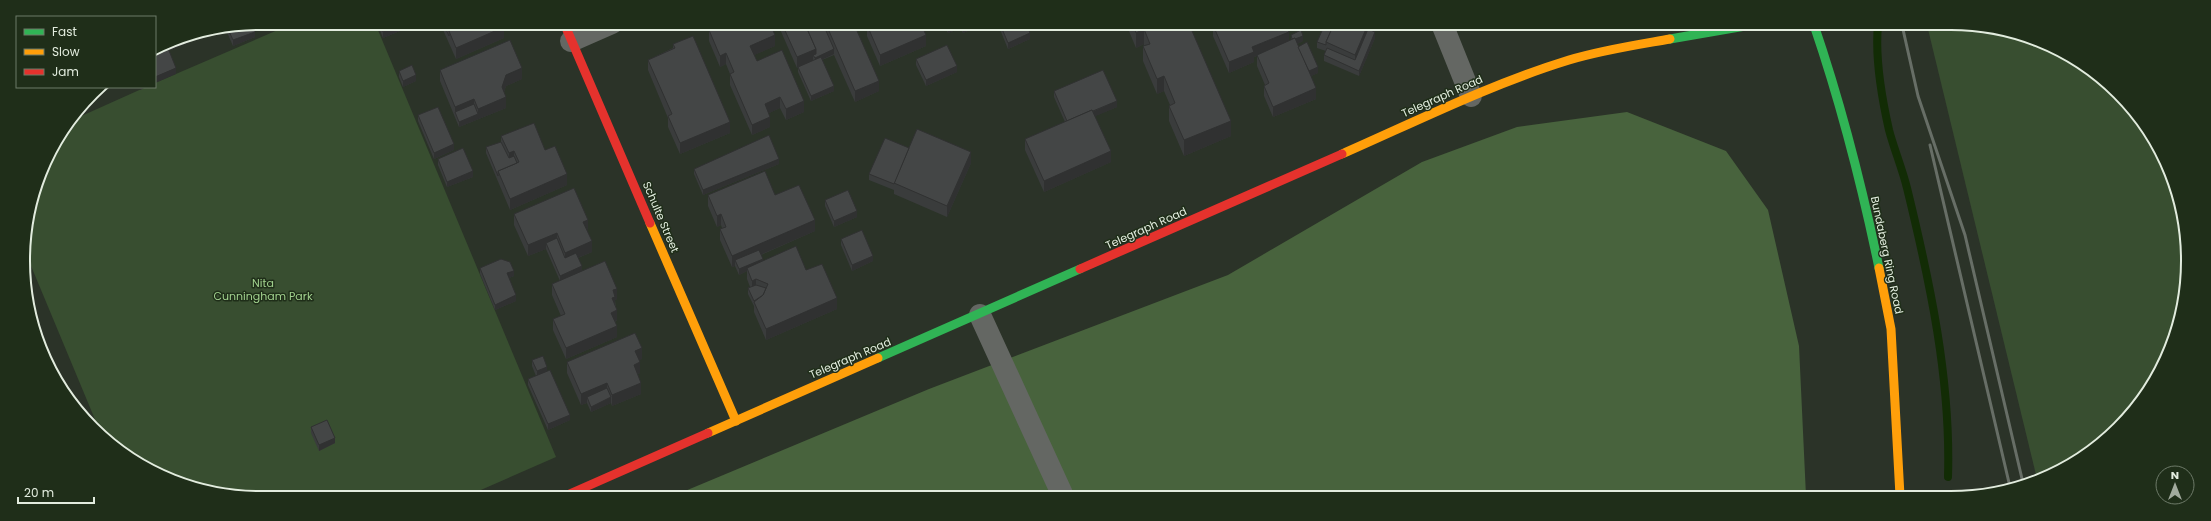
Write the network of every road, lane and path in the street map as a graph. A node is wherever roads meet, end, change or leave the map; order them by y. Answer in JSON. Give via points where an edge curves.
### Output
{"nodes":[{"id":1,"x":1444,"y":30,"type":"edge"},
{"id":2,"x":1722,"y":30,"type":"edge"},
{"id":3,"x":1816,"y":30,"type":"edge"},
{"id":4,"x":568,"y":32,"type":"edge"},
{"id":5,"x":1471,"y":96,"type":"junction"},
{"id":6,"x":980,"y":315,"type":"junction"},
{"id":7,"x":736,"y":421,"type":"junction"},
{"id":8,"x":576,"y":491,"type":"edge"},
{"id":9,"x":1061,"y":491,"type":"edge"},
{"id":10,"x":1900,"y":491,"type":"edge"}],
"edges":[{"from":1,"to":5,"type":"street"},
{"from":2,"to":5,"type":"street","name":"Telegraph Road","via":[[1618,48],[1570,60]]},
{"from":3,"to":10,"type":"street","name":"Bundaberg Ring Road","via":[[1834,83],[1869,221],[1890,329]]},
{"from":4,"to":7,"type":"street","name":"Schulte Street"},
{"from":5,"to":6,"type":"street","name":"Telegraph Road"},
{"from":6,"to":7,"type":"street","name":"Telegraph Road"},
{"from":6,"to":9,"type":"street"},
{"from":7,"to":8,"type":"street","name":"Telegraph Road"}]}
